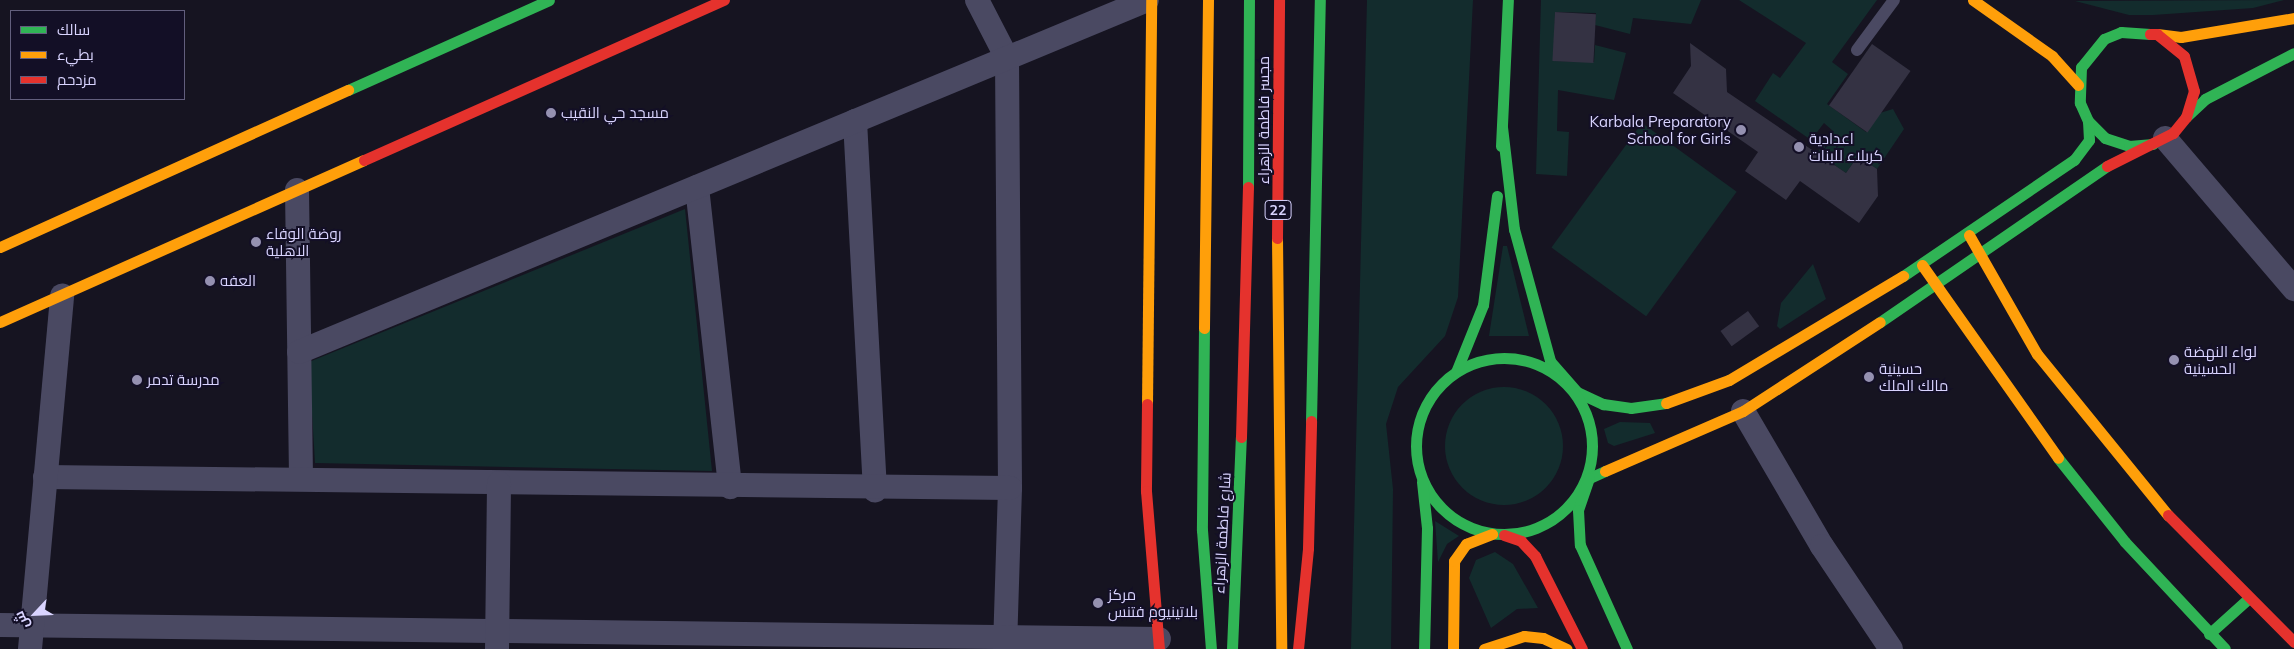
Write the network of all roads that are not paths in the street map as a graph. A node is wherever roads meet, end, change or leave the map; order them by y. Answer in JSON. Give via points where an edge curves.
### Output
{"nodes":[{"id":1,"x":549,"y":0,"type":"edge"},
{"id":2,"x":724,"y":0,"type":"edge"},
{"id":3,"x":977,"y":0,"type":"edge"},
{"id":4,"x":1147,"y":0,"type":"edge"},
{"id":5,"x":1151,"y":0,"type":"edge"},
{"id":6,"x":1208,"y":0,"type":"edge"},
{"id":7,"x":1249,"y":0,"type":"edge"},
{"id":8,"x":1279,"y":0,"type":"edge"},
{"id":9,"x":1320,"y":0,"type":"edge"},
{"id":10,"x":1508,"y":0,"type":"edge"},
{"id":11,"x":1894,"y":0,"type":"edge"},
{"id":12,"x":1973,"y":0,"type":"edge"},
{"id":13,"x":2294,"y":18,"type":"edge"},
{"id":14,"x":2157,"y":34,"type":"junction"},
{"id":15,"x":1856,"y":50,"type":"dead end"},
{"id":16,"x":2294,"y":53,"type":"edge"},
{"id":17,"x":1007,"y":58,"type":"junction"},
{"id":18,"x":2078,"y":85,"type":"junction"},
{"id":19,"x":2186,"y":117,"type":"junction"},
{"id":20,"x":2088,"y":121,"type":"junction"},
{"id":21,"x":855,"y":122,"type":"junction"},
{"id":22,"x":1502,"y":127,"type":"junction"},
{"id":23,"x":2159,"y":141,"type":"junction"},
{"id":24,"x":697,"y":187,"type":"junction"},
{"id":25,"x":297,"y":190,"type":"junction"},
{"id":26,"x":1969,"y":235,"type":"junction"},
{"id":27,"x":0,"y":247,"type":"edge"},
{"id":28,"x":1983,"y":254,"type":"junction"},
{"id":29,"x":1922,"y":264,"type":"junction"},
{"id":30,"x":1936,"y":286,"type":"junction"},
{"id":31,"x":2294,"y":289,"type":"edge"},
{"id":32,"x":62,"y":295,"type":"junction"},
{"id":33,"x":0,"y":322,"type":"edge"},
{"id":34,"x":299,"y":352,"type":"junction"},
{"id":35,"x":1456,"y":372,"type":"junction"},
{"id":36,"x":1564,"y":382,"type":"junction"},
{"id":37,"x":1744,"y":411,"type":"junction"},
{"id":38,"x":1243,"y":418,"type":"joint"},
{"id":39,"x":1420,"y":474,"type":"junction"},
{"id":40,"x":45,"y":477,"type":"junction"},
{"id":41,"x":301,"y":479,"type":"junction"},
{"id":42,"x":499,"y":483,"type":"junction"},
{"id":43,"x":730,"y":487,"type":"junction"},
{"id":44,"x":1010,"y":488,"type":"junction"},
{"id":45,"x":1582,"y":488,"type":"junction"},
{"id":46,"x":875,"y":490,"type":"junction"},
{"id":47,"x":1498,"y":534,"type":"junction"},
{"id":48,"x":2249,"y":598,"type":"junction"},
{"id":49,"x":0,"y":625,"type":"edge"},
{"id":50,"x":32,"y":625,"type":"junction"},
{"id":51,"x":2210,"y":634,"type":"junction"},
{"id":52,"x":498,"y":640,"type":"edge"},
{"id":53,"x":2294,"y":642,"type":"edge"},
{"id":54,"x":1005,"y":643,"type":"edge"},
{"id":55,"x":1159,"y":644,"type":"edge"},
{"id":56,"x":30,"y":649,"type":"edge"},
{"id":57,"x":1212,"y":649,"type":"edge"},
{"id":58,"x":1232,"y":649,"type":"edge"},
{"id":59,"x":1281,"y":649,"type":"edge"},
{"id":60,"x":1298,"y":649,"type":"edge"},
{"id":61,"x":1424,"y":649,"type":"edge"},
{"id":62,"x":1453,"y":649,"type":"edge"},
{"id":63,"x":1484,"y":649,"type":"edge"},
{"id":64,"x":1567,"y":649,"type":"edge"},
{"id":65,"x":1582,"y":649,"type":"edge"},
{"id":66,"x":1626,"y":649,"type":"edge"},
{"id":67,"x":1891,"y":649,"type":"edge"},
{"id":68,"x":2225,"y":649,"type":"edge"}],
"edges":[{"from":1,"to":27,"type":"main road"},
{"from":2,"to":25,"type":"main road"},
{"from":3,"to":17,"type":"street"},
{"from":4,"to":17,"type":"street"},
{"from":5,"to":55,"type":"main road","via":[[1146,491]]},
{"from":6,"to":57,"type":"main road","via":[[1202,530]]},
{"from":7,"to":38,"type":"main road","name":"مجسر فاطمة الزهراء","number":"22"},
{"from":8,"to":59,"type":"main road","name":"مجسر فاطمة الزهراء","number":"22","via":[[1276,420]]},
{"from":9,"to":60,"type":"main road","via":[[1308,548]]},
{"from":10,"to":22,"type":"main road"},
{"from":11,"to":15,"type":"lane"},
{"from":12,"to":18,"type":"main road","via":[[2052,56]]},
{"from":13,"to":14,"type":"main road","via":[[2181,37]]},
{"from":14,"to":18,"type":"main road","via":[[2139,30],[2104,39],[2086,59]]},
{"from":14,"to":19,"type":"main road","via":[[2172,43],[2192,73],[2194,91]]},
{"from":16,"to":19,"type":"main road","via":[[2218,92]]},
{"from":17,"to":21,"type":"street"},
{"from":17,"to":44,"type":"street"},
{"from":18,"to":20,"type":"main road"},
{"from":19,"to":23,"type":"main road"},
{"from":20,"to":23,"type":"main road","via":[[2117,142]]},
{"from":20,"to":26,"type":"main road","via":[[2090,134],[2083,152]]},
{"from":21,"to":24,"type":"street"},
{"from":21,"to":46,"type":"street"},
{"from":22,"to":35,"type":"main road","via":[[1488,281],[1475,328]]},
{"from":22,"to":36,"type":"main road","via":[[1514,229],[1529,296],[1545,350]]},
{"from":23,"to":28,"type":"main road","via":[[2113,162]]},
{"from":23,"to":31,"type":"street"},
{"from":24,"to":34,"type":"street"},
{"from":24,"to":43,"type":"street"},
{"from":25,"to":32,"type":"main road"},
{"from":25,"to":34,"type":"street"},
{"from":26,"to":28,"type":"main road"},
{"from":26,"to":29,"type":"main road"},
{"from":28,"to":30,"type":"main road"},
{"from":28,"to":48,"type":"main road","via":[[2037,354],[2100,437]]},
{"from":29,"to":30,"type":"main road"},
{"from":29,"to":36,"type":"main road","via":[[1820,329],[1730,380],[1696,394],[1658,404],[1616,408],[1593,400]]},
{"from":30,"to":37,"type":"main road"},
{"from":30,"to":51,"type":"main road","via":[[2064,467]]},
{"from":32,"to":33,"type":"main road"},
{"from":32,"to":40,"type":"street"},
{"from":34,"to":41,"type":"street"},
{"from":35,"to":36,"type":"main road","via":[[1482,360],[1512,358],[1540,366]]},
{"from":35,"to":39,"type":"main road","via":[[1434,391],[1421,416],[1416,445]]},
{"from":36,"to":45,"type":"main road","via":[[1582,405],[1591,432],[1591,460]]},
{"from":37,"to":45,"type":"main road","via":[[1603,469]]},
{"from":37,"to":67,"type":"street","via":[[1822,546]]},
{"from":38,"to":58,"type":"main road","name":"شارع فاطمة الزهراء","number":"22"},
{"from":39,"to":47,"type":"main road","via":[[1447,514],[1468,527]]},
{"from":39,"to":61,"type":"main road","via":[[1427,519]]},
{"from":40,"to":41,"type":"street"},
{"from":40,"to":50,"type":"street"},
{"from":41,"to":42,"type":"street"},
{"from":42,"to":43,"type":"street"},
{"from":42,"to":52,"type":"street"},
{"from":43,"to":46,"type":"street"},
{"from":44,"to":46,"type":"street"},
{"from":44,"to":54,"type":"street"},
{"from":45,"to":47,"type":"main road","via":[[1550,522]]},
{"from":45,"to":66,"type":"main road","via":[[1577,522],[1580,545]]},
{"from":47,"to":62,"type":"main road","via":[[1466,544],[1454,561]]},
{"from":47,"to":65,"type":"main road","via":[[1521,541],[1535,556]]},
{"from":48,"to":51,"type":"main road"},
{"from":48,"to":53,"type":"main road"},
{"from":49,"to":50,"type":"street"},
{"from":50,"to":52,"type":"street"},
{"from":50,"to":56,"type":"street"},
{"from":51,"to":68,"type":"main road"},
{"from":52,"to":54,"type":"street"},
{"from":54,"to":55,"type":"street"},
{"from":63,"to":64,"type":"main road","via":[[1524,636],[1543,638]]}]}
